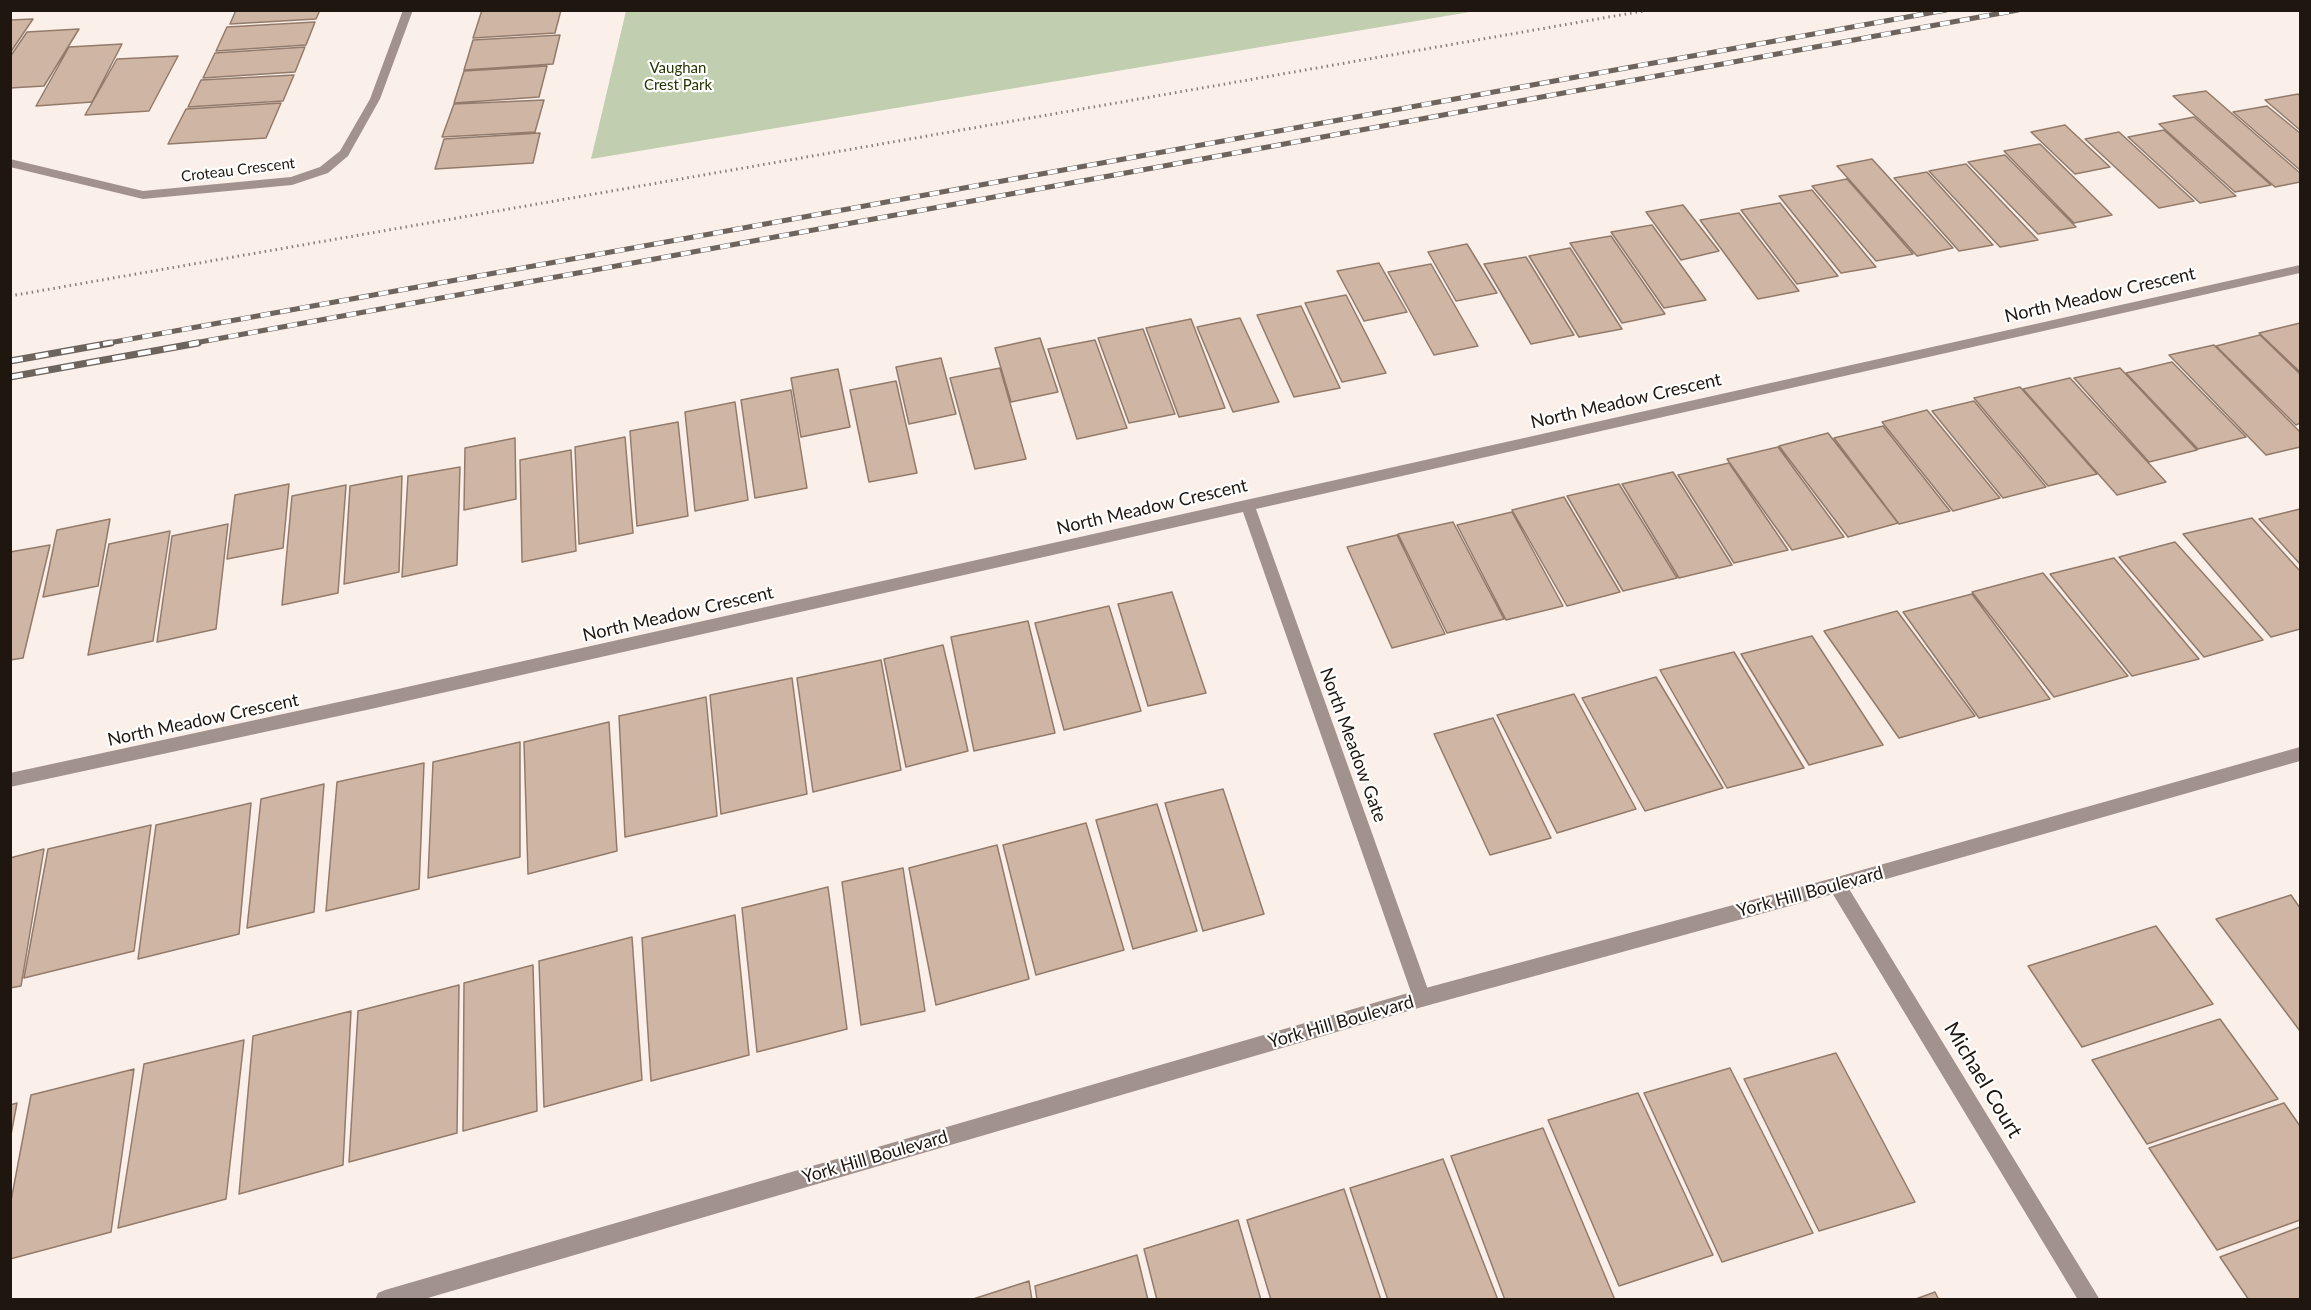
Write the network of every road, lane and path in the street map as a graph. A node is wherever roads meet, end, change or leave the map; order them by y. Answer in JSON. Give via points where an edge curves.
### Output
{"nodes":[{"id":1,"x":408,"y":10,"type":"edge"},
{"id":2,"x":1649,"y":10,"type":"edge"},
{"id":3,"x":10,"y":163,"type":"edge"},
{"id":4,"x":2301,"y":269,"type":"edge"},
{"id":5,"x":10,"y":296,"type":"edge"},
{"id":6,"x":1247,"y":504,"type":"junction"},
{"id":7,"x":2301,"y":754,"type":"edge"},
{"id":8,"x":10,"y":780,"type":"edge"},
{"id":9,"x":1838,"y":885,"type":"junction"},
{"id":10,"x":1422,"y":998,"type":"junction"},
{"id":11,"x":385,"y":1299,"type":"edge"},
{"id":12,"x":2090,"y":1299,"type":"edge"}],
"edges":[{"from":1,"to":3,"type":"street","name":"Croteau Crescent","via":[[375,99],[344,153],[324,170],[292,181],[142,195]]},
{"from":2,"to":5,"type":"path"},
{"from":4,"to":6,"type":"street","name":"North Meadow Crescent"},
{"from":6,"to":8,"type":"street","name":"North Meadow Crescent"},
{"from":6,"to":10,"type":"street","name":"North Meadow Gate"},
{"from":7,"to":9,"type":"street","name":"York Hill Boulevard"},
{"from":9,"to":10,"type":"street","name":"York Hill Boulevard"},
{"from":9,"to":12,"type":"street","name":"Michael Court"},
{"from":10,"to":11,"type":"street","name":"York Hill Boulevard"}]}
